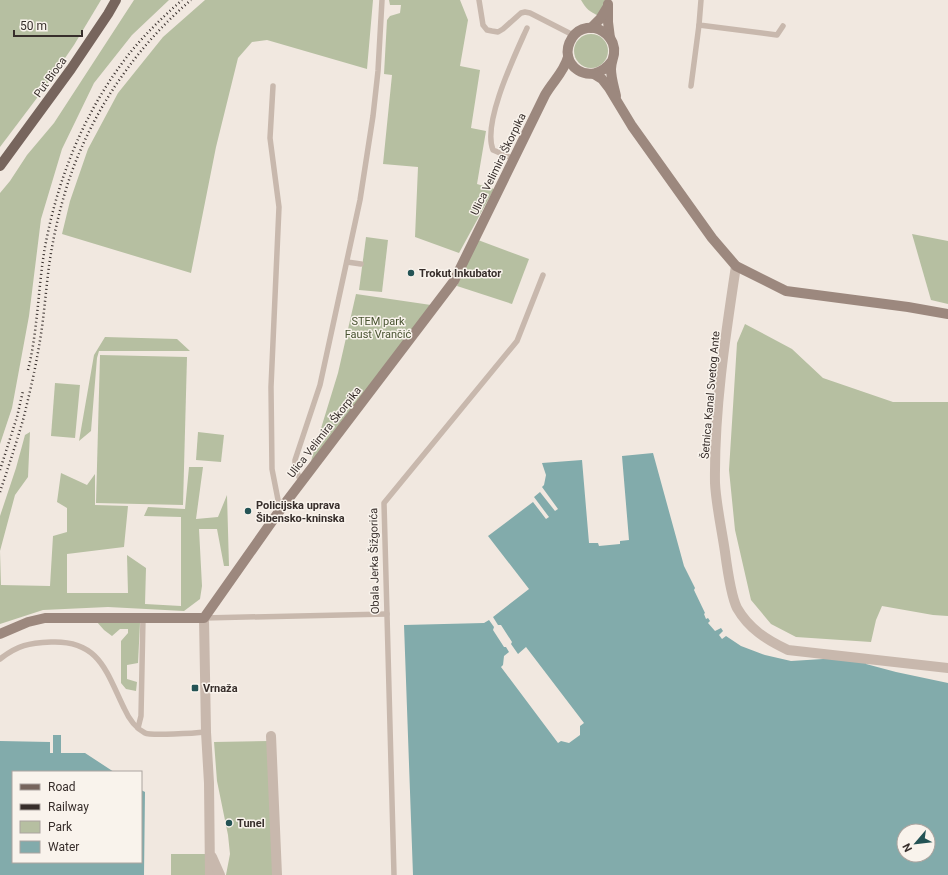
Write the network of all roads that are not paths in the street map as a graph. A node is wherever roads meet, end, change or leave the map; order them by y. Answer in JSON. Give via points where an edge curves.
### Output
{"nodes":[{"id":1,"x":116,"y":0,"type":"edge"},
{"id":2,"x":382,"y":0,"type":"edge"},
{"id":3,"x":479,"y":0,"type":"edge"},
{"id":4,"x":701,"y":0,"type":"edge"},
{"id":5,"x":609,"y":2,"type":"edge"},
{"id":6,"x":698,"y":25,"type":"junction"},
{"id":7,"x":783,"y":26,"type":"dead end"},
{"id":8,"x":527,"y":28,"type":"dead end"},
{"id":9,"x":591,"y":28,"type":"junction"},
{"id":10,"x":573,"y":35,"type":"junction"},
{"id":11,"x":611,"y":39,"type":"junction"},
{"id":12,"x":568,"y":57,"type":"junction"},
{"id":13,"x":612,"y":61,"type":"junction"},
{"id":14,"x":580,"y":72,"type":"junction"},
{"id":15,"x":594,"y":74,"type":"junction"},
{"id":16,"x":557,"y":78,"type":"junction"},
{"id":17,"x":273,"y":86,"type":"dead end"},
{"id":18,"x":692,"y":86,"type":"dead end"},
{"id":19,"x":617,"y":100,"type":"junction"},
{"id":20,"x":514,"y":159,"type":"junction"},
{"id":21,"x":0,"y":166,"type":"edge"},
{"id":22,"x":347,"y":262,"type":"junction"},
{"id":23,"x":361,"y":264,"type":"dead end"},
{"id":24,"x":736,"y":266,"type":"junction"},
{"id":25,"x":543,"y":275,"type":"dead end"},
{"id":26,"x":948,"y":314,"type":"edge"},
{"id":27,"x":301,"y":482,"type":"junction"},
{"id":28,"x":280,"y":510,"type":"junction"},
{"id":29,"x":387,"y":614,"type":"junction"},
{"id":30,"x":142,"y":618,"type":"junction"},
{"id":31,"x":204,"y":618,"type":"junction"},
{"id":32,"x":0,"y":634,"type":"edge"},
{"id":33,"x":0,"y":659,"type":"edge"},
{"id":34,"x":948,"y":668,"type":"edge"},
{"id":35,"x":138,"y":728,"type":"junction"},
{"id":36,"x":206,"y":732,"type":"junction"},
{"id":37,"x":271,"y":736,"type":"dead end"},
{"id":38,"x":210,"y":853,"type":"junction"},
{"id":39,"x":210,"y":875,"type":"edge"},
{"id":40,"x":220,"y":875,"type":"edge"},
{"id":41,"x":277,"y":875,"type":"edge"},
{"id":42,"x":394,"y":875,"type":"edge"}],
"edges":[{"from":1,"to":21,"type":"main road","name":"Put Bioca","via":[[71,69]]},
{"from":2,"to":22,"type":"lane","via":[[373,116]]},
{"from":3,"to":10,"type":"lane","via":[[483,25],[487,30],[498,32],[525,12]]},
{"from":4,"to":6,"type":"lane"},
{"from":5,"to":9,"type":"street","via":[[600,19]]},
{"from":5,"to":11,"type":"street","via":[[608,22]]},
{"from":6,"to":7,"type":"lane","via":[[776,35]]},
{"from":6,"to":18,"type":"lane"},
{"from":8,"to":20,"type":"lane","via":[[501,88],[490,134],[493,150]]},
{"from":9,"to":10,"type":"street","via":[[584,28]]},
{"from":9,"to":11,"type":"street","via":[[599,29]]},
{"from":10,"to":12,"type":"street","via":[[569,42]]},
{"from":11,"to":13,"type":"street","via":[[614,46]]},
{"from":12,"to":14,"type":"street"},
{"from":12,"to":16,"type":"street","name":"Ulica Velimira Škorpika","via":[[563,71]]},
{"from":13,"to":15,"type":"street","via":[[602,72]]},
{"from":13,"to":19,"type":"street"},
{"from":14,"to":15,"type":"street"},
{"from":14,"to":16,"type":"street"},
{"from":15,"to":19,"type":"street","via":[[602,79]]},
{"from":16,"to":20,"type":"street","name":"Ulica Velimira Škorpika","via":[[545,95]]},
{"from":17,"to":28,"type":"lane","via":[[270,138],[278,207],[271,387],[272,469]]},
{"from":19,"to":24,"type":"street","via":[[629,121],[712,238]]},
{"from":20,"to":27,"type":"street","name":"Ulica Velimira Škorpika","via":[[454,281]]},
{"from":22,"to":23,"type":"lane"},
{"from":22,"to":27,"type":"lane","via":[[320,385],[295,460]]},
{"from":24,"to":26,"type":"street","via":[[786,291]]},
{"from":24,"to":34,"type":"street","name":"Šetnica Kanal Svetog Ante","via":[[720,384],[715,485],[729,576],[737,607],[756,632],[769,642],[788,650]]},
{"from":25,"to":29,"type":"lane","name":"Obala Jerka Šižgorića","via":[[517,341],[384,503]]},
{"from":27,"to":28,"type":"street","name":"Ulica Velimira Škorpika"},
{"from":28,"to":31,"type":"street","name":"Ulica Velimira Škorpika"},
{"from":29,"to":31,"type":"lane"},
{"from":29,"to":42,"type":"lane","name":"Obala Jerka Šižgorića"},
{"from":30,"to":31,"type":"street"},
{"from":30,"to":32,"type":"street","via":[[45,618]]},
{"from":30,"to":35,"type":"lane","via":[[141,716]]},
{"from":31,"to":36,"type":"street"},
{"from":33,"to":35,"type":"lane","via":[[17,647],[34,643],[74,643],[88,650],[100,662],[127,714]]},
{"from":35,"to":36,"type":"lane","via":[[147,734]]},
{"from":36,"to":38,"type":"street"},
{"from":37,"to":41,"type":"street"},
{"from":38,"to":39,"type":"street"},
{"from":38,"to":40,"type":"street"}]}
